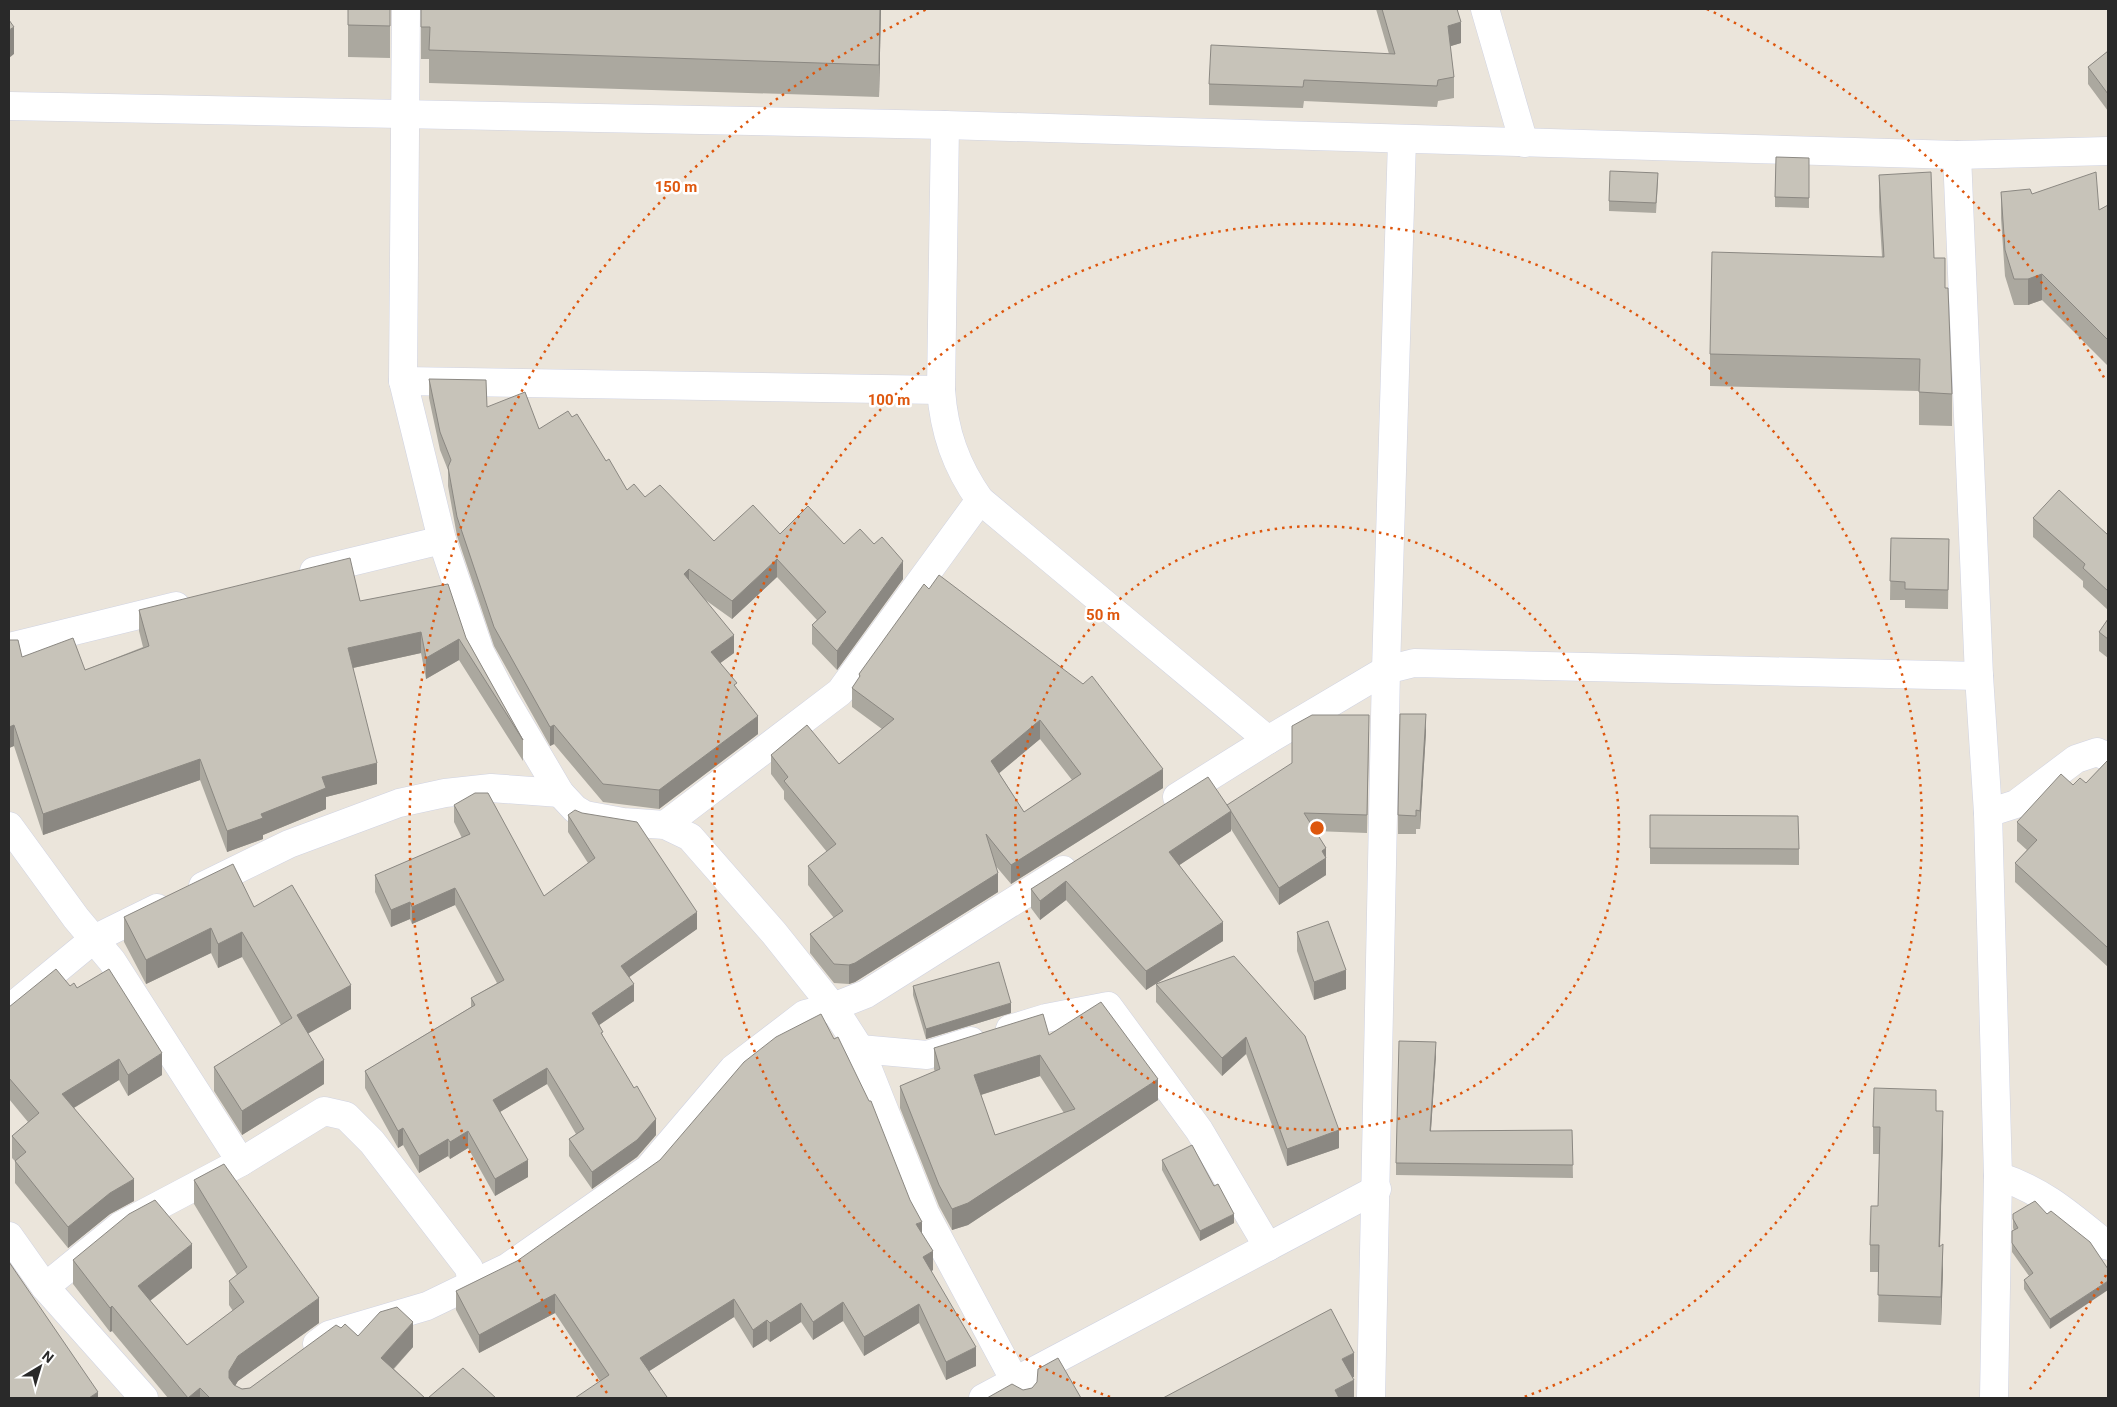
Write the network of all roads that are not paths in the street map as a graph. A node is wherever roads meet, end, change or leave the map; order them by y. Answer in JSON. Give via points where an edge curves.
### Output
{"nodes":[{"id":1,"x":406,"y":9,"type":"edge"},
{"id":2,"x":1485,"y":9,"type":"edge"},
{"id":3,"x":9,"y":106,"type":"edge"},
{"id":4,"x":405,"y":115,"type":"junction"},
{"id":5,"x":945,"y":125,"type":"junction"},
{"id":6,"x":1402,"y":140,"type":"junction"},
{"id":7,"x":1524,"y":143,"type":"junction"},
{"id":8,"x":2108,"y":152,"type":"edge"},
{"id":9,"x":1958,"y":155,"type":"junction"},
{"id":10,"x":403,"y":380,"type":"junction"},
{"id":11,"x":941,"y":390,"type":"junction"},
{"id":12,"x":980,"y":500,"type":"junction"},
{"id":13,"x":442,"y":540,"type":"junction"},
{"id":14,"x":288,"y":578,"type":"edge"},
{"id":15,"x":201,"y":599,"type":"edge"},
{"id":16,"x":9,"y":647,"type":"edge"},
{"id":17,"x":1386,"y":670,"type":"junction"},
{"id":18,"x":1979,"y":676,"type":"junction"},
{"id":19,"x":1268,"y":740,"type":"junction"},
{"id":20,"x":2104,"y":747,"type":"edge"},
{"id":21,"x":560,"y":793,"type":"junction"},
{"id":22,"x":1159,"y":808,"type":"edge"},
{"id":23,"x":1988,"y":813,"type":"junction"},
{"id":24,"x":665,"y":825,"type":"junction"},
{"id":25,"x":9,"y":826,"type":"edge"},
{"id":26,"x":1084,"y":856,"type":"edge"},
{"id":27,"x":94,"y":939,"type":"junction"},
{"id":28,"x":833,"y":1007,"type":"junction"},
{"id":29,"x":9,"y":1009,"type":"edge"},
{"id":30,"x":860,"y":1049,"type":"junction"},
{"id":31,"x":242,"y":1162,"type":"junction"},
{"id":32,"x":1998,"y":1176,"type":"junction"},
{"id":33,"x":1377,"y":1190,"type":"junction"},
{"id":34,"x":9,"y":1236,"type":"edge"},
{"id":35,"x":2108,"y":1246,"type":"edge"},
{"id":36,"x":1268,"y":1247,"type":"junction"},
{"id":37,"x":472,"y":1283,"type":"junction"},
{"id":38,"x":45,"y":1287,"type":"junction"},
{"id":39,"x":297,"y":1357,"type":"edge"},
{"id":40,"x":1019,"y":1390,"type":"edge"},
{"id":41,"x":144,"y":1398,"type":"edge"},
{"id":42,"x":983,"y":1398,"type":"edge"},
{"id":43,"x":1371,"y":1398,"type":"edge"},
{"id":44,"x":1994,"y":1398,"type":"edge"}],
"edges":[{"from":1,"to":4,"type":"street"},
{"from":2,"to":7,"type":"street"},
{"from":3,"to":4,"type":"street"},
{"from":4,"to":5,"type":"street"},
{"from":4,"to":10,"type":"street"},
{"from":5,"to":6,"type":"street"},
{"from":5,"to":11,"type":"street"},
{"from":6,"to":7,"type":"street"},
{"from":6,"to":17,"type":"street"},
{"from":7,"to":9,"type":"street"},
{"from":8,"to":9,"type":"street"},
{"from":9,"to":18,"type":"street"},
{"from":10,"to":11,"type":"street"},
{"from":10,"to":13,"type":"street"},
{"from":11,"to":12,"type":"street","via":[[943,418],[963,475]]},
{"from":12,"to":19,"type":"street"},
{"from":12,"to":24,"type":"street","via":[[840,692]]},
{"from":13,"to":14,"type":"street"},
{"from":13,"to":21,"type":"street","via":[[480,652]]},
{"from":15,"to":16,"type":"street"},
{"from":17,"to":18,"type":"street","via":[[1414,663]]},
{"from":17,"to":19,"type":"street"},
{"from":17,"to":33,"type":"street"},
{"from":18,"to":23,"type":"street"},
{"from":19,"to":22,"type":"street"},
{"from":20,"to":23,"type":"street","via":[[2076,758],[2016,804]]},
{"from":21,"to":24,"type":"street","via":[[585,815]]},
{"from":21,"to":27,"type":"street","via":[[491,788],[445,792],[399,803],[289,844]]},
{"from":23,"to":32,"type":"street"},
{"from":24,"to":28,"type":"street","via":[[690,837]]},
{"from":25,"to":27,"type":"street"},
{"from":26,"to":28,"type":"street","via":[[866,994]]},
{"from":27,"to":29,"type":"street"},
{"from":27,"to":31,"type":"street","via":[[112,961]]},
{"from":28,"to":30,"type":"street"},
{"from":28,"to":37,"type":"street","via":[[805,1014],[733,1068],[648,1168],[508,1267]]},
{"from":30,"to":36,"type":"street","via":[[927,1055],[1046,1018],[1108,1006],[1199,1130]]},
{"from":30,"to":40,"type":"street","via":[[925,1213]]},
{"from":31,"to":37,"type":"street","via":[[324,1111],[346,1116],[372,1142],[469,1268]]},
{"from":31,"to":38,"type":"street","via":[[120,1226]]},
{"from":32,"to":35,"type":"street","via":[[2025,1184],[2054,1202]]},
{"from":32,"to":44,"type":"street"},
{"from":33,"to":36,"type":"street"},
{"from":33,"to":43,"type":"street"},
{"from":34,"to":38,"type":"street"},
{"from":36,"to":40,"type":"street"},
{"from":37,"to":39,"type":"street","via":[[427,1306],[329,1335]]},
{"from":38,"to":41,"type":"street"},
{"from":40,"to":42,"type":"street"}]}
